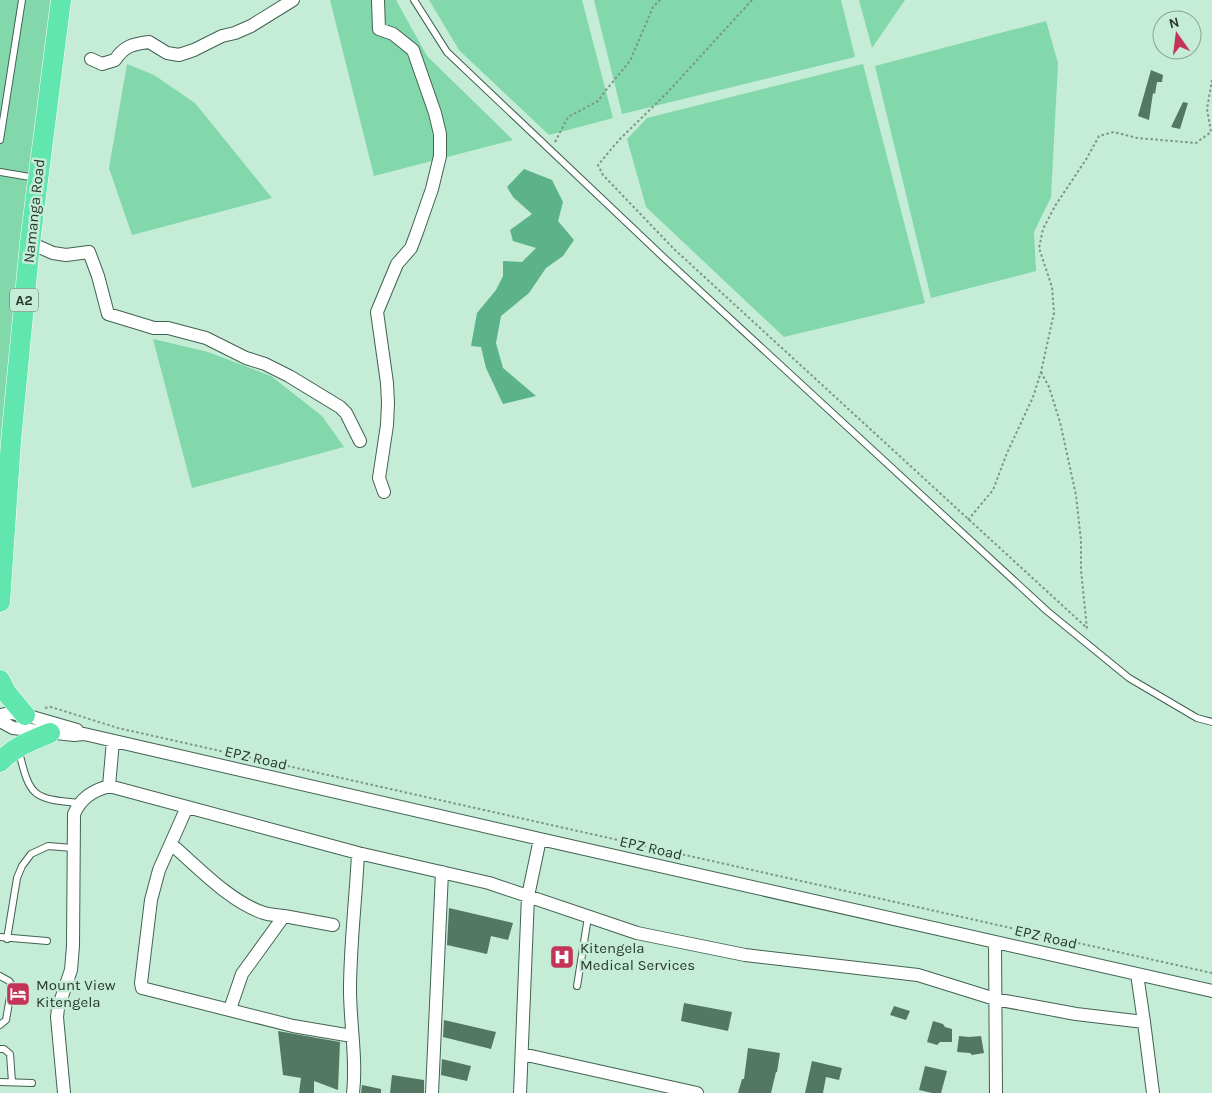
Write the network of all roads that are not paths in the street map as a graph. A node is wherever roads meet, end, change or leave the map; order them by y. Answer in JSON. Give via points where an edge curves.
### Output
{"nodes":[{"id":1,"x":22,"y":0,"type":"edge"},
{"id":2,"x":61,"y":0,"type":"edge"},
{"id":3,"x":293,"y":0,"type":"edge"},
{"id":4,"x":378,"y":0,"type":"edge"},
{"id":5,"x":414,"y":0,"type":"edge"},
{"id":6,"x":91,"y":59,"type":"dead end"},
{"id":7,"x":0,"y":140,"type":"edge"},
{"id":8,"x":0,"y":172,"type":"edge"},
{"id":9,"x":37,"y":179,"type":"junction"},
{"id":10,"x":30,"y":242,"type":"junction"},
{"id":11,"x":360,"y":441,"type":"dead end"},
{"id":12,"x":384,"y":492,"type":"dead end"},
{"id":13,"x":0,"y":602,"type":"edge"},
{"id":14,"x":0,"y":680,"type":"edge"},
{"id":15,"x":0,"y":715,"type":"edge"},
{"id":16,"x":25,"y":715,"type":"junction"},
{"id":17,"x":0,"y":721,"type":"edge"},
{"id":18,"x":1212,"y":722,"type":"edge"},
{"id":19,"x":50,"y":732,"type":"junction"},
{"id":20,"x":84,"y":734,"type":"junction"},
{"id":21,"x":113,"y":741,"type":"junction"},
{"id":22,"x":18,"y":748,"type":"junction"},
{"id":23,"x":0,"y":762,"type":"edge"},
{"id":24,"x":109,"y":786,"type":"junction"},
{"id":25,"x":79,"y":803,"type":"junction"},
{"id":26,"x":187,"y":807,"type":"junction"},
{"id":27,"x":540,"y":839,"type":"junction"},
{"id":28,"x":170,"y":844,"type":"junction"},
{"id":29,"x":74,"y":848,"type":"junction"},
{"id":30,"x":358,"y":853,"type":"junction"},
{"id":31,"x":442,"y":872,"type":"junction"},
{"id":32,"x":528,"y":896,"type":"junction"},
{"id":33,"x":284,"y":916,"type":"junction"},
{"id":34,"x":588,"y":917,"type":"junction"},
{"id":35,"x":333,"y":925,"type":"dead end"},
{"id":36,"x":4,"y":938,"type":"edge"},
{"id":37,"x":47,"y":941,"type":"dead end"},
{"id":38,"x":996,"y":942,"type":"junction"},
{"id":39,"x":1137,"y":974,"type":"junction"},
{"id":40,"x":0,"y":976,"type":"edge"},
{"id":41,"x":577,"y":986,"type":"dead end"},
{"id":42,"x":1212,"y":991,"type":"edge"},
{"id":43,"x":995,"y":1000,"type":"junction"},
{"id":44,"x":230,"y":1009,"type":"junction"},
{"id":45,"x":1144,"y":1022,"type":"junction"},
{"id":46,"x":0,"y":1025,"type":"edge"},
{"id":47,"x":352,"y":1036,"type":"junction"},
{"id":48,"x":0,"y":1049,"type":"edge"},
{"id":49,"x":522,"y":1054,"type":"junction"},
{"id":50,"x":0,"y":1082,"type":"edge"},
{"id":51,"x":12,"y":1082,"type":"junction"},
{"id":52,"x":32,"y":1083,"type":"dead end"},
{"id":53,"x":64,"y":1093,"type":"edge"},
{"id":54,"x":353,"y":1093,"type":"edge"},
{"id":55,"x":432,"y":1093,"type":"edge"},
{"id":56,"x":520,"y":1093,"type":"edge"},
{"id":57,"x":697,"y":1093,"type":"edge"},
{"id":58,"x":996,"y":1093,"type":"edge"},
{"id":59,"x":1153,"y":1093,"type":"edge"}],
"edges":[{"from":1,"to":7,"type":"lane"},
{"from":2,"to":9,"type":"highway","name":"Namanga Road","number":"A2"},
{"from":3,"to":6,"type":"street","via":[[251,26],[179,55],[167,53],[149,42],[131,45],[115,60],[102,64]]},
{"from":4,"to":12,"type":"street","via":[[379,30],[393,34],[413,50],[440,134],[440,156],[432,189],[411,248],[397,264],[378,312],[388,403],[379,478]]},
{"from":5,"to":18,"type":"lane","via":[[446,52],[1047,611],[1129,678],[1197,718]]},
{"from":8,"to":9,"type":"lane"},
{"from":9,"to":10,"type":"highway","name":"Namanga Road","number":"A2"},
{"from":10,"to":11,"type":"street","via":[[52,253],[89,252],[108,314],[154,328],[168,328],[206,338],[289,376],[340,407]]},
{"from":10,"to":13,"type":"highway","name":"Namanga Road","number":"A2"},
{"from":14,"to":16,"type":"highway"},
{"from":15,"to":16,"type":"street","name":"EPZ Road"},
{"from":16,"to":20,"type":"street","name":"EPZ Road","via":[[75,728]]},
{"from":17,"to":19,"type":"street","name":"EPZ Road","via":[[13,728]]},
{"from":19,"to":20,"type":"street","name":"EPZ Road"},
{"from":19,"to":22,"type":"highway"},
{"from":20,"to":21,"type":"street","name":"EPZ Road"},
{"from":21,"to":24,"type":"street"},
{"from":21,"to":27,"type":"street","name":"EPZ Road"},
{"from":22,"to":23,"type":"highway"},
{"from":22,"to":25,"type":"lane","via":[[28,785],[34,792],[52,800]]},
{"from":24,"to":25,"type":"street","via":[[86,796]]},
{"from":24,"to":26,"type":"street"},
{"from":25,"to":29,"type":"street","via":[[74,814]]},
{"from":26,"to":28,"type":"street"},
{"from":26,"to":30,"type":"street"},
{"from":27,"to":32,"type":"street"},
{"from":27,"to":38,"type":"street","name":"EPZ Road"},
{"from":28,"to":33,"type":"street","via":[[244,903],[266,914]]},
{"from":28,"to":44,"type":"street","via":[[151,900],[142,986],[145,990]]},
{"from":29,"to":36,"type":"lane","via":[[48,846],[26,860],[17,878]]},
{"from":29,"to":53,"type":"street","via":[[71,970],[57,1017]]},
{"from":30,"to":31,"type":"street"},
{"from":30,"to":47,"type":"street","via":[[350,988]]},
{"from":31,"to":32,"type":"street"},
{"from":31,"to":55,"type":"street"},
{"from":32,"to":34,"type":"street"},
{"from":32,"to":49,"type":"street"},
{"from":33,"to":35,"type":"street"},
{"from":33,"to":44,"type":"street","via":[[242,974]]},
{"from":34,"to":41,"type":"lane"},
{"from":34,"to":43,"type":"street","via":[[637,933],[745,955],[918,975]]},
{"from":36,"to":37,"type":"lane"},
{"from":38,"to":39,"type":"street","name":"EPZ Road"},
{"from":38,"to":43,"type":"street"},
{"from":39,"to":42,"type":"street","name":"EPZ Road"},
{"from":39,"to":45,"type":"street"},
{"from":40,"to":46,"type":"lane","via":[[12,985],[6,1020]]},
{"from":43,"to":45,"type":"street"},
{"from":43,"to":58,"type":"street"},
{"from":44,"to":47,"type":"street","via":[[293,1026]]},
{"from":45,"to":59,"type":"street"},
{"from":47,"to":54,"type":"street","via":[[355,1063]]},
{"from":48,"to":51,"type":"lane","via":[[10,1054]]},
{"from":49,"to":56,"type":"street"},
{"from":49,"to":57,"type":"street"},
{"from":50,"to":51,"type":"lane"},
{"from":51,"to":52,"type":"lane"}]}
